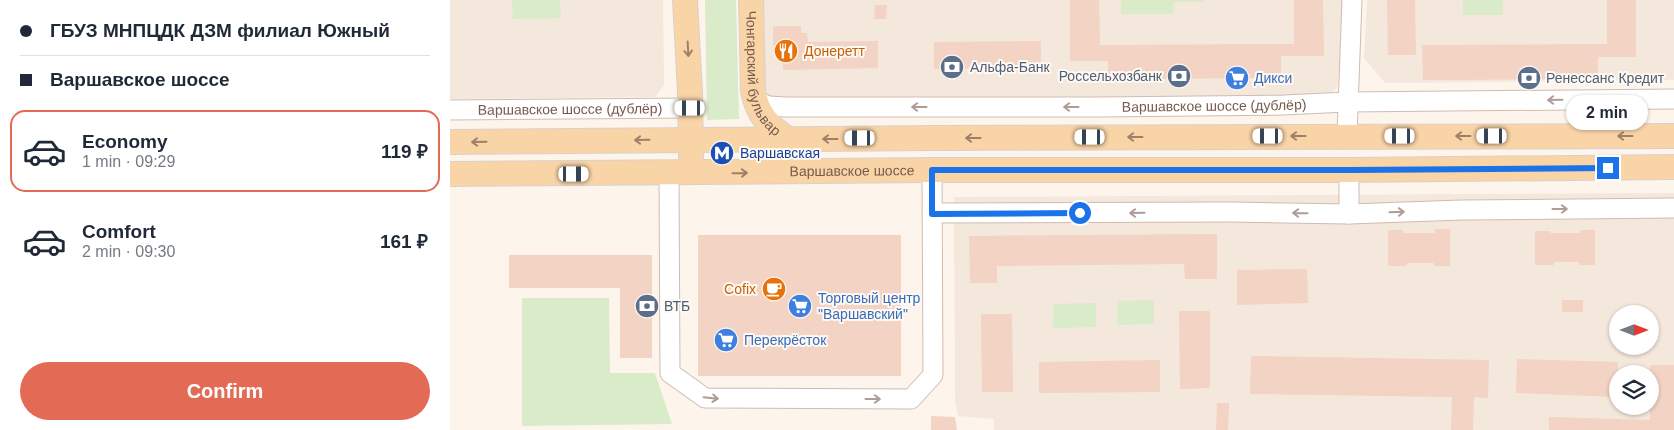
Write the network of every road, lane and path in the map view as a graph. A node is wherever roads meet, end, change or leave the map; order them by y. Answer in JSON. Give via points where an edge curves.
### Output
{"nodes":[{"id":1,"x":685,"y":0,"type":"edge"},
{"id":2,"x":751,"y":0,"type":"edge"},
{"id":3,"x":1352,"y":0,"type":"edge"},
{"id":4,"x":1674,"y":99,"type":"edge"},
{"id":5,"x":755,"y":101,"type":"junction"},
{"id":6,"x":1347,"y":102,"type":"junction"},
{"id":7,"x":690,"y":108,"type":"junction"},
{"id":8,"x":450,"y":110,"type":"edge"},
{"id":9,"x":1347,"y":136,"type":"junction"},
{"id":10,"x":1674,"y":136,"type":"edge"},
{"id":11,"x":690,"y":139,"type":"junction"},
{"id":12,"x":788,"y":139,"type":"junction"},
{"id":13,"x":450,"y":142,"type":"edge"},
{"id":14,"x":1674,"y":167,"type":"edge"},
{"id":15,"x":932,"y":170,"type":"junction"},
{"id":16,"x":1349,"y":170,"type":"junction"},
{"id":17,"x":450,"y":174,"type":"edge"},
{"id":18,"x":680,"y":174,"type":"junction"},
{"id":19,"x":1674,"y":208,"type":"edge"},
{"id":20,"x":932,"y":214,"type":"junction"},
{"id":21,"x":1349,"y":214,"type":"junction"}],
"edges":[{"from":1,"to":7,"type":"main road","one_way":true},
{"from":2,"to":5,"type":"main road","name":"Чонгарский бульвар"},
{"from":3,"to":6,"type":"street"},
{"from":4,"to":6,"type":"street","name":"Варшавское шоссе (дублёр)","one_way":true},
{"from":6,"to":5,"type":"street","name":"Варшавское шоссе (дублёр)","one_way":true,"via":[[1284,106],[968,108],[785,107]]},
{"from":5,"to":12,"type":"main road","name":"Чонгарский бульвар","via":[[763,118]]},
{"from":6,"to":9,"type":"street"},
{"from":7,"to":8,"type":"street","name":"Варшавское шоссе (дублёр)"},
{"from":7,"to":11,"type":"main road"},
{"from":10,"to":9,"type":"main road","one_way":true},
{"from":9,"to":12,"type":"main road","one_way":true},
{"from":11,"to":12,"type":"main road"},
{"from":11,"to":13,"type":"main road","one_way":true},
{"from":11,"to":18,"type":"main road"},
{"from":14,"to":16,"type":"main road","name":"Варшавское шоссе"},
{"from":15,"to":16,"type":"main road","name":"Варшавское шоссе"},
{"from":18,"to":15,"type":"main road","name":"Варшавское шоссе","one_way":true},
{"from":15,"to":20,"type":"street"},
{"from":16,"to":21,"type":"street"},
{"from":17,"to":18,"type":"main road","name":"Варшавское шоссе"},
{"from":18,"to":20,"type":"street","one_way":true,"via":[[670,373],[705,398],[911,398],[933,375]]},
{"from":21,"to":19,"type":"street","one_way":true},
{"from":21,"to":20,"type":"street","one_way":true}]}
